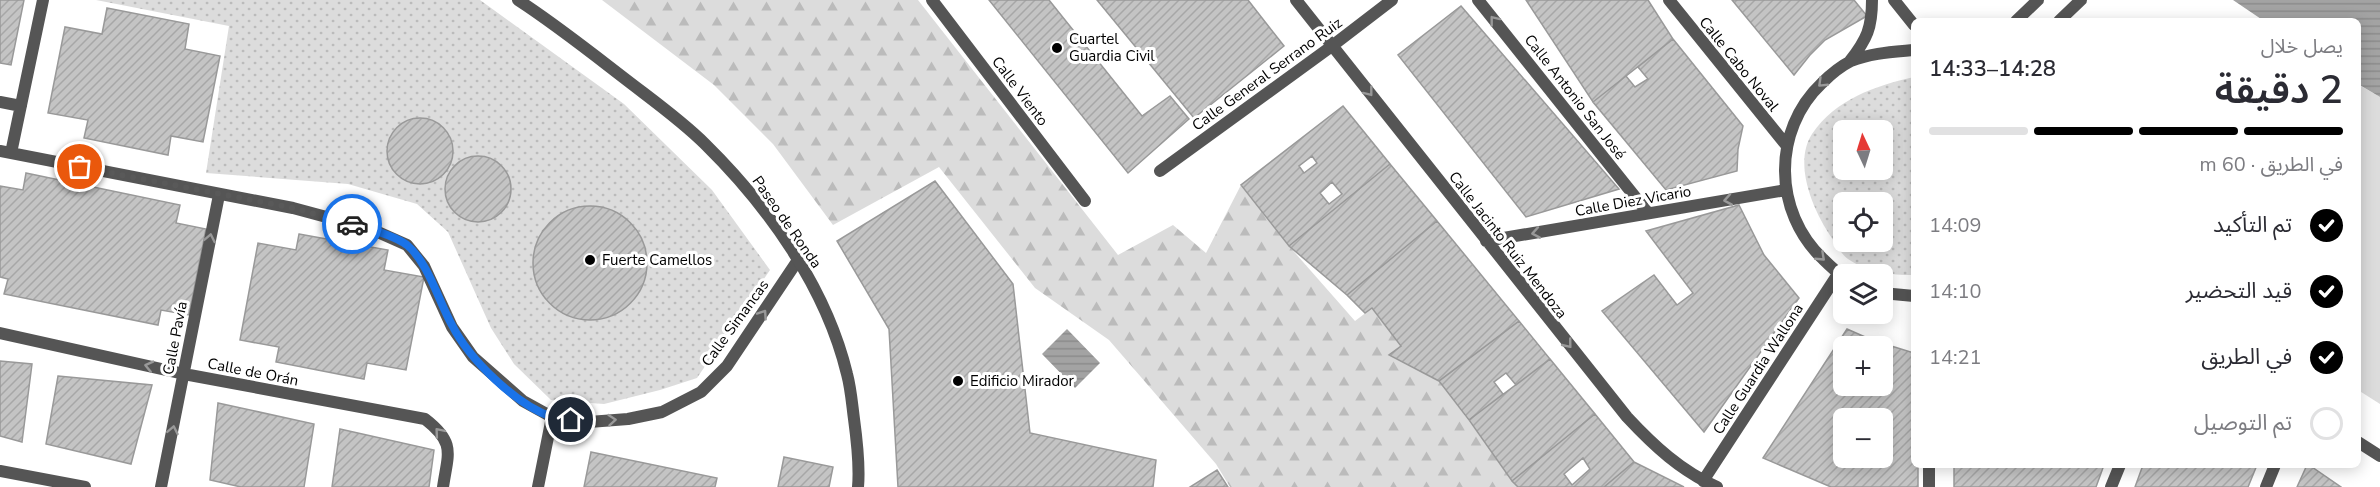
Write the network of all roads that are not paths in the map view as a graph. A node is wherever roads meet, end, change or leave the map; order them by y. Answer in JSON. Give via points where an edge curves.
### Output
{"nodes":[{"id":1,"x":43,"y":0,"type":"edge"},
{"id":2,"x":518,"y":0,"type":"edge"},
{"id":3,"x":932,"y":0,"type":"edge"},
{"id":4,"x":1296,"y":0,"type":"edge"},
{"id":5,"x":1392,"y":0,"type":"edge"},
{"id":6,"x":1478,"y":0,"type":"edge"},
{"id":7,"x":1669,"y":0,"type":"edge"},
{"id":8,"x":1872,"y":0,"type":"edge"},
{"id":9,"x":1894,"y":0,"type":"edge"},
{"id":10,"x":2038,"y":0,"type":"edge"},
{"id":11,"x":2081,"y":0,"type":"edge"},
{"id":12,"x":2019,"y":18,"type":"edge"},
{"id":13,"x":2062,"y":18,"type":"edge"},
{"id":14,"x":1911,"y":21,"type":"edge"},
{"id":15,"x":1332,"y":46,"type":"junction"},
{"id":16,"x":1911,"y":50,"type":"edge"},
{"id":17,"x":1850,"y":62,"type":"junction"},
{"id":18,"x":0,"y":102,"type":"edge"},
{"id":19,"x":21,"y":106,"type":"junction"},
{"id":20,"x":1787,"y":146,"type":"junction"},
{"id":21,"x":5,"y":152,"type":"edge"},
{"id":22,"x":1160,"y":171,"type":"dead end"},
{"id":23,"x":1786,"y":190,"type":"junction"},
{"id":24,"x":219,"y":195,"type":"junction"},
{"id":25,"x":1085,"y":201,"type":"dead end"},
{"id":26,"x":1648,"y":213,"type":"junction"},
{"id":27,"x":1486,"y":241,"type":"junction"},
{"id":28,"x":798,"y":260,"type":"junction"},
{"id":29,"x":1833,"y":268,"type":"edge"},
{"id":30,"x":1833,"y":287,"type":"edge"},
{"id":31,"x":1893,"y":294,"type":"edge"},
{"id":32,"x":1911,"y":296,"type":"edge"},
{"id":33,"x":0,"y":333,"type":"edge"},
{"id":34,"x":184,"y":374,"type":"junction"},
{"id":35,"x":552,"y":417,"type":"junction"},
{"id":36,"x":2361,"y":444,"type":"edge"},
{"id":37,"x":2380,"y":456,"type":"edge"},
{"id":38,"x":1929,"y":468,"type":"edge"},
{"id":39,"x":2119,"y":468,"type":"edge"},
{"id":40,"x":2274,"y":468,"type":"edge"},
{"id":41,"x":0,"y":471,"type":"edge"},
{"id":42,"x":1703,"y":481,"type":"junction"},
{"id":43,"x":85,"y":487,"type":"edge"},
{"id":44,"x":162,"y":487,"type":"edge"},
{"id":45,"x":443,"y":487,"type":"edge"},
{"id":46,"x":538,"y":487,"type":"edge"},
{"id":47,"x":858,"y":487,"type":"edge"},
{"id":48,"x":1717,"y":487,"type":"edge"},
{"id":49,"x":1929,"y":487,"type":"edge"},
{"id":50,"x":2111,"y":487,"type":"edge"},
{"id":51,"x":2266,"y":487,"type":"edge"}],
"edges":[{"from":1,"to":19,"type":"street"},
{"from":2,"to":28,"type":"street","name":"Paseo de Ronda","via":[[704,142],[749,190]]},
{"from":3,"to":25,"type":"street","name":"Calle Viento"},
{"from":4,"to":15,"type":"street","name":"Calle Jacinto Ruiz Mendoza"},
{"from":5,"to":15,"type":"street","name":"Calle General Serrano Ruiz"},
{"from":26,"to":6,"type":"street","name":"Calle Antonio San José","one_way":true},
{"from":7,"to":20,"type":"street","name":"Calle Cabo Noval"},
{"from":8,"to":17,"type":"street","via":[[1866,41]]},
{"from":9,"to":14,"type":"street"},
{"from":10,"to":12,"type":"street"},
{"from":11,"to":13,"type":"street"},
{"from":15,"to":22,"type":"street","name":"Calle General Serrano Ruiz"},
{"from":15,"to":27,"type":"street","name":"Calle Jacinto Ruiz Mendoza","one_way":true},
{"from":16,"to":17,"type":"street"},
{"from":17,"to":20,"type":"street","one_way":true,"via":[[1807,99]]},
{"from":18,"to":19,"type":"street"},
{"from":19,"to":21,"type":"street"},
{"from":20,"to":23,"type":"street"},
{"from":21,"to":24,"type":"street","name":"Calle Simancas"},
{"from":23,"to":26,"type":"street","name":"Calle Diez Vicario","one_way":true},
{"from":23,"to":29,"type":"street","one_way":true,"via":[[1791,210],[1810,247]]},
{"from":34,"to":24,"type":"street","name":"Calle Pavía","one_way":true},
{"from":24,"to":35,"type":"street","name":"Calle Simancas","via":[[293,208],[371,229],[407,245],[424,266],[452,327],[473,357],[523,401]]},
{"from":26,"to":27,"type":"street","name":"Calle Diez Vicario","one_way":true},
{"from":27,"to":42,"type":"street","name":"Calle Jacinto Ruiz Mendoza","one_way":true,"via":[[1627,417],[1652,444]]},
{"from":35,"to":28,"type":"street","name":"Calle Simancas","one_way":true,"via":[[589,422],[628,419],[662,412],[701,392],[727,366]]},
{"from":28,"to":47,"type":"street","name":"Paseo de Ronda","via":[[821,301],[848,374]]},
{"from":30,"to":42,"type":"street","name":"Calle Guardia Wallona"},
{"from":31,"to":32,"type":"street"},
{"from":34,"to":33,"type":"street","name":"Calle de Orán","one_way":true},
{"from":44,"to":34,"type":"street","name":"Calle Pavía","one_way":true},
{"from":45,"to":34,"type":"street","name":"Calle de Orán","one_way":true,"via":[[449,449],[442,432],[425,419]]},
{"from":35,"to":46,"type":"street"},
{"from":36,"to":37,"type":"street"},
{"from":38,"to":49,"type":"street"},
{"from":39,"to":50,"type":"street"},
{"from":40,"to":51,"type":"street"},
{"from":41,"to":43,"type":"street"},
{"from":42,"to":48,"type":"street","name":"Calle Jacinto Ruiz Mendoza"}]}
